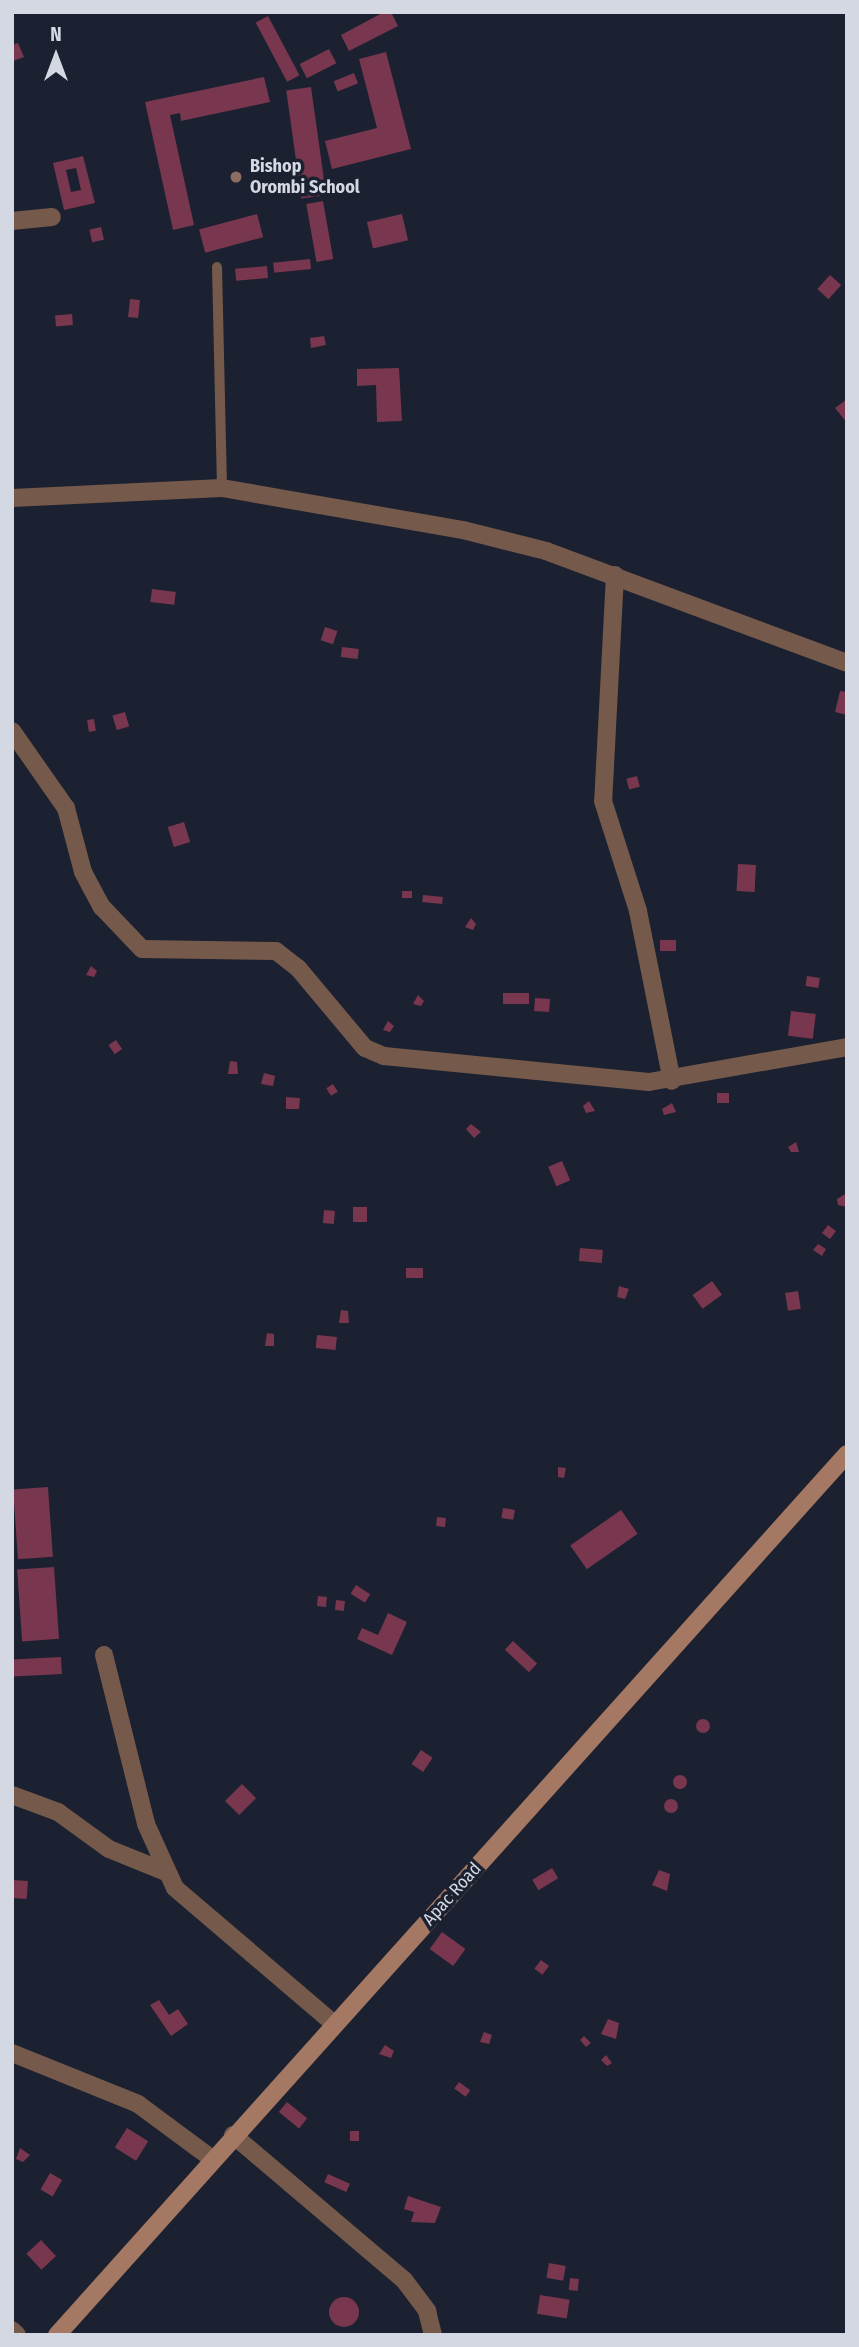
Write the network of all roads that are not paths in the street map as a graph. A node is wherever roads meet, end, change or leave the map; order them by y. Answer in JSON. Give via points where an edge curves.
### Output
{"nodes":[{"id":1,"x":52,"y":217,"type":"dead end"},
{"id":2,"x":12,"y":221,"type":"edge"},
{"id":3,"x":217,"y":267,"type":"dead end"},
{"id":4,"x":222,"y":488,"type":"junction"},
{"id":5,"x":12,"y":498,"type":"edge"},
{"id":6,"x":615,"y":575,"type":"junction"},
{"id":7,"x":847,"y":663,"type":"edge"},
{"id":8,"x":12,"y":732,"type":"edge"},
{"id":9,"x":847,"y":1047,"type":"edge"},
{"id":10,"x":672,"y":1081,"type":"junction"},
{"id":11,"x":847,"y":1454,"type":"edge"},
{"id":12,"x":104,"y":1655,"type":"dead end"},
{"id":13,"x":12,"y":1795,"type":"edge"},
{"id":14,"x":166,"y":1872,"type":"junction"},
{"id":15,"x":334,"y":2024,"type":"junction"},
{"id":16,"x":12,"y":2053,"type":"edge"},
{"id":17,"x":233,"y":2135,"type":"junction"},
{"id":18,"x":211,"y":2158,"type":"junction"},
{"id":19,"x":12,"y":2330,"type":"edge"},
{"id":20,"x":17,"y":2335,"type":"edge"},
{"id":21,"x":57,"y":2335,"type":"edge"},
{"id":22,"x":433,"y":2335,"type":"edge"}],
"edges":[{"from":1,"to":2,"type":"street"},
{"from":3,"to":4,"type":"lane"},
{"from":4,"to":5,"type":"street"},
{"from":4,"to":6,"type":"street","via":[[463,530]]},
{"from":6,"to":7,"type":"street"},
{"from":6,"to":10,"type":"street","via":[[603,800],[641,923]]},
{"from":8,"to":10,"type":"street","via":[[66,808],[83,872],[102,907],[142,949],[276,951],[298,968],[365,1048],[384,1056],[428,1065]]},
{"from":9,"to":10,"type":"street","via":[[800,1051]]},
{"from":11,"to":15,"type":"main road","name":"Apac Road"},
{"from":12,"to":14,"type":"street","via":[[146,1824]]},
{"from":13,"to":14,"type":"street","via":[[31,1798],[109,1849]]},
{"from":14,"to":15,"type":"street","via":[[175,1888]]},
{"from":15,"to":17,"type":"main road","name":"Apac Road"},
{"from":16,"to":18,"type":"street","via":[[138,2104]]},
{"from":17,"to":18,"type":"main road","name":"Apac Road"},
{"from":17,"to":22,"type":"street","via":[[404,2280],[427,2311]]},
{"from":18,"to":21,"type":"main road","name":"Apac Road"},
{"from":19,"to":20,"type":"street"}]}
